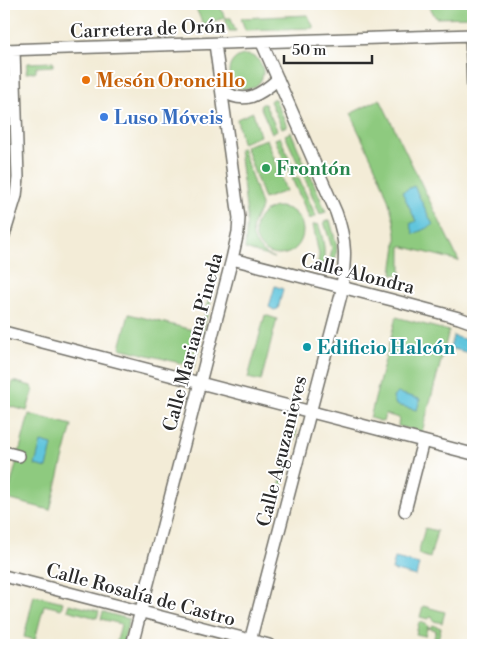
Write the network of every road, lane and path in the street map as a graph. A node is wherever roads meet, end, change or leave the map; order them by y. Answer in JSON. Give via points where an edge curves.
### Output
{"nodes":[{"id":1,"x":472,"y":35,"type":"edge"},
{"id":2,"x":262,"y":43,"type":"junction"},
{"id":3,"x":215,"y":44,"type":"junction"},
{"id":4,"x":9,"y":50,"type":"edge"},
{"id":5,"x":278,"y":79,"type":"junction"},
{"id":6,"x":222,"y":90,"type":"junction"},
{"id":7,"x":473,"y":91,"type":"edge"},
{"id":8,"x":4,"y":235,"type":"edge"},
{"id":9,"x":232,"y":260,"type":"junction"},
{"id":10,"x":342,"y":287,"type":"junction"},
{"id":11,"x":473,"y":323,"type":"edge"},
{"id":12,"x":4,"y":332,"type":"edge"},
{"id":13,"x":200,"y":383,"type":"junction"},
{"id":14,"x":310,"y":411,"type":"junction"},
{"id":15,"x":423,"y":441,"type":"junction"},
{"id":16,"x":4,"y":452,"type":"edge"},
{"id":17,"x":473,"y":454,"type":"edge"},
{"id":18,"x":19,"y":456,"type":"dead end"},
{"id":19,"x":405,"y":510,"type":"dead end"},
{"id":20,"x":4,"y":576,"type":"edge"},
{"id":21,"x":141,"y":612,"type":"junction"},
{"id":22,"x":250,"y":643,"type":"edge"},
{"id":23,"x":132,"y":645,"type":"edge"},
{"id":24,"x":270,"y":645,"type":"edge"}],
"edges":[{"from":1,"to":2,"type":"street","name":"Carretera de Orón"},
{"from":1,"to":7,"type":"street"},
{"from":2,"to":3,"type":"street","name":"Carretera de Orón"},
{"from":2,"to":5,"type":"street","name":"Calle Aguzanieves"},
{"from":3,"to":4,"type":"street","name":"Carretera de Orón"},
{"from":3,"to":6,"type":"street","name":"Calle Mariana Pineda"},
{"from":4,"to":8,"type":"street","via":[[18,178]]},
{"from":5,"to":6,"type":"street","via":[[254,96],[236,97]]},
{"from":5,"to":10,"type":"street","name":"Calle Aguzanieves","via":[[343,232],[346,250]]},
{"from":6,"to":9,"type":"street","name":"Calle Mariana Pineda","via":[[239,218]]},
{"from":9,"to":10,"type":"street","name":"Calle Alondra"},
{"from":9,"to":13,"type":"street","name":"Calle Mariana Pineda"},
{"from":10,"to":11,"type":"street","name":"Calle Alondra"},
{"from":10,"to":14,"type":"street","name":"Calle Aguzanieves"},
{"from":12,"to":13,"type":"street"},
{"from":13,"to":14,"type":"street"},
{"from":13,"to":21,"type":"street","name":"Calle Mariana Pineda"},
{"from":14,"to":15,"type":"street"},
{"from":14,"to":22,"type":"street","name":"Calle Aguzanieves"},
{"from":15,"to":17,"type":"street"},
{"from":15,"to":19,"type":"street"},
{"from":16,"to":18,"type":"street"},
{"from":20,"to":21,"type":"street","name":"Calle Rosalía de Castro"},
{"from":21,"to":22,"type":"street","name":"Calle Rosalía de Castro"},
{"from":21,"to":23,"type":"street","name":"Calle Mariana Pineda"},
{"from":22,"to":24,"type":"street","name":"Calle Rosalía de Castro"}]}
